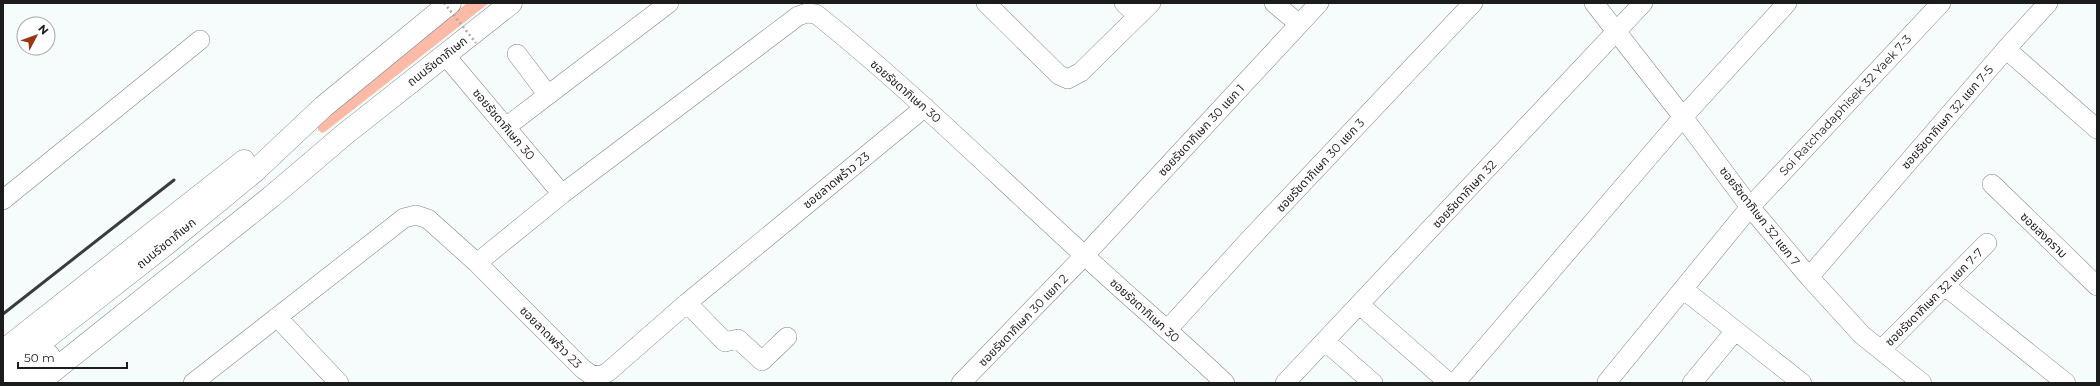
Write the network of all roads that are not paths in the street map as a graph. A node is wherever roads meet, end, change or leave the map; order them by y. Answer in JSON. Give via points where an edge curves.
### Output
{"nodes":[{"id":1,"x":450,"y":3,"type":"edge"},
{"id":2,"x":511,"y":3,"type":"edge"},
{"id":3,"x":669,"y":3,"type":"edge"},
{"id":4,"x":986,"y":3,"type":"edge"},
{"id":5,"x":1124,"y":3,"type":"edge"},
{"id":6,"x":1151,"y":3,"type":"edge"},
{"id":7,"x":1274,"y":3,"type":"edge"},
{"id":8,"x":1318,"y":3,"type":"edge"},
{"id":9,"x":1473,"y":3,"type":"edge"},
{"id":10,"x":1594,"y":3,"type":"edge"},
{"id":11,"x":1643,"y":3,"type":"edge"},
{"id":12,"x":1787,"y":3,"type":"edge"},
{"id":13,"x":1941,"y":3,"type":"edge"},
{"id":14,"x":2048,"y":3,"type":"edge"},
{"id":15,"x":1138,"y":16,"type":"junction"},
{"id":16,"x":1299,"y":24,"type":"junction"},
{"id":17,"x":1617,"y":31,"type":"junction"},
{"id":18,"x":200,"y":40,"type":"dead end"},
{"id":19,"x":2006,"y":49,"type":"junction"},
{"id":20,"x":517,"y":54,"type":"dead end"},
{"id":21,"x":446,"y":55,"type":"junction"},
{"id":22,"x":548,"y":95,"type":"junction"},
{"id":23,"x":323,"y":107,"type":"junction"},
{"id":24,"x":925,"y":107,"type":"junction"},
{"id":25,"x":1683,"y":117,"type":"junction"},
{"id":26,"x":2096,"y":127,"type":"edge"},
{"id":27,"x":506,"y":128,"type":"junction"},
{"id":28,"x":344,"y":134,"type":"junction"},
{"id":29,"x":1992,"y":184,"type":"dead end"},
{"id":30,"x":562,"y":194,"type":"junction"},
{"id":31,"x":3,"y":200,"type":"edge"},
{"id":32,"x":1750,"y":207,"type":"junction"},
{"id":33,"x":1988,"y":243,"type":"dead end"},
{"id":34,"x":170,"y":251,"type":"junction"},
{"id":35,"x":1084,"y":256,"type":"junction"},
{"id":36,"x":478,"y":264,"type":"junction"},
{"id":37,"x":1809,"y":277,"type":"junction"},
{"id":38,"x":1945,"y":286,"type":"junction"},
{"id":39,"x":2097,"y":286,"type":"edge"},
{"id":40,"x":1683,"y":289,"type":"junction"},
{"id":41,"x":687,"y":303,"type":"junction"},
{"id":42,"x":1360,"y":305,"type":"junction"},
{"id":43,"x":277,"y":317,"type":"junction"},
{"id":44,"x":1168,"y":329,"type":"junction"},
{"id":45,"x":1735,"y":331,"type":"junction"},
{"id":46,"x":787,"y":337,"type":"dead end"},
{"id":47,"x":1325,"y":341,"type":"junction"},
{"id":48,"x":1881,"y":350,"type":"junction"},
{"id":49,"x":3,"y":351,"type":"edge"},
{"id":50,"x":3,"y":372,"type":"edge"},
{"id":51,"x":1607,"y":382,"type":"dead end"},
{"id":52,"x":15,"y":383,"type":"edge"},
{"id":53,"x":38,"y":383,"type":"edge"},
{"id":54,"x":193,"y":383,"type":"edge"},
{"id":55,"x":339,"y":383,"type":"edge"},
{"id":56,"x":961,"y":383,"type":"edge"},
{"id":57,"x":1225,"y":383,"type":"edge"},
{"id":58,"x":1285,"y":383,"type":"edge"},
{"id":59,"x":1373,"y":383,"type":"edge"},
{"id":60,"x":1449,"y":383,"type":"edge"},
{"id":61,"x":1455,"y":383,"type":"edge"},
{"id":62,"x":1692,"y":383,"type":"edge"},
{"id":63,"x":1802,"y":383,"type":"edge"},
{"id":64,"x":1922,"y":383,"type":"edge"},
{"id":65,"x":2066,"y":383,"type":"edge"}],
"edges":[{"from":1,"to":23,"type":"main road","name":"ถนนรัชดาภิเษก"},
{"from":2,"to":21,"type":"main road","name":"ถนนรัชดาภิเษก"},
{"from":3,"to":22,"type":"street"},
{"from":4,"to":15,"type":"street","via":[[1059,75],[1068,79],[1081,72]]},
{"from":5,"to":15,"type":"street"},
{"from":6,"to":15,"type":"street"},
{"from":7,"to":16,"type":"street"},
{"from":8,"to":16,"type":"street","name":"ซอยรัชดาภิเษก 30 แยก 1"},
{"from":9,"to":44,"type":"street","name":"ซอยรัชดาภิเษก 30 แยก 3","via":[[1254,234]]},
{"from":10,"to":17,"type":"street","name":"ซอยรัชดาภิเษก 32 แยก 7"},
{"from":11,"to":17,"type":"street","name":"ซอยรัชดาภิเษก 32"},
{"from":12,"to":25,"type":"street"},
{"from":13,"to":32,"type":"street","name":"Soi Ratchadaphisek 32 Yaek 7-3"},
{"from":14,"to":19,"type":"street","name":"ซอยรัชดาภิเษก 32 แยก 7-5"},
{"from":16,"to":35,"type":"street","name":"ซอยรัชดาภิเษก 30 แยก 1"},
{"from":17,"to":25,"type":"street","name":"ซอยรัชดาภิเษก 32 แยก 7"},
{"from":17,"to":42,"type":"street","name":"ซอยรัชดาภิเษก 32"},
{"from":18,"to":31,"type":"street"},
{"from":19,"to":26,"type":"street"},
{"from":19,"to":37,"type":"street","name":"ซอยรัชดาภิเษก 32 แยก 7-5"},
{"from":20,"to":22,"type":"street"},
{"from":21,"to":27,"type":"street","name":"ซอยรัชดาภิเษก 30"},
{"from":21,"to":28,"type":"main road","name":"ถนนรัชดาภิเษก"},
{"from":22,"to":27,"type":"street"},
{"from":23,"to":34,"type":"main road","name":"ถนนรัชดาภิเษก"},
{"from":23,"to":49,"type":"main road","name":"ถนนรัชดาภิเษก","via":[[235,168]]},
{"from":24,"to":30,"type":"street","name":"ซอยรัชดาภิเษก 30","via":[[816,14],[807,13],[798,16]]},
{"from":24,"to":35,"type":"street","name":"ซอยรัชดาภิเษก 30"},
{"from":24,"to":41,"type":"street","name":"ซอยลาดพร้าว 23"},
{"from":25,"to":32,"type":"street","name":"ซอยรัชดาภิเษก 32 แยก 7"},
{"from":25,"to":61,"type":"street"},
{"from":27,"to":30,"type":"street","name":"ซอยรัชดาภิเษก 30"},
{"from":28,"to":34,"type":"main road","name":"ถนนรัชดาภิเษก","via":[[260,193]]},
{"from":28,"to":53,"type":"main road","name":"ถนนรัชดาภิเษก","via":[[271,197]]},
{"from":29,"to":39,"type":"street","name":"ซอยสงคราม"},
{"from":30,"to":36,"type":"street","name":"ซอยรัชดาภิเษก 30"},
{"from":32,"to":37,"type":"street","name":"ซอยรัชดาภิเษก 32 แยก 7"},
{"from":32,"to":40,"type":"street","name":"Soi Ratchadaphisek 32 Yaek 7-3"},
{"from":33,"to":38,"type":"street","name":"ซอยรัชดาภิเษก 32 แยก 7-7"},
{"from":34,"to":50,"type":"main road","name":"ถนนรัชดาภิเษก"},
{"from":34,"to":52,"type":"main road","name":"ถนนรัชดาภิเษก"},
{"from":35,"to":44,"type":"street","name":"ซอยรัชดาภิเษก 30"},
{"from":35,"to":56,"type":"street","name":"ซอยรัชดาภิเษก 30 แยก 2"},
{"from":36,"to":41,"type":"street","name":"ซอยลาดพร้าว 23","via":[[583,369],[600,376],[608,372]]},
{"from":36,"to":43,"type":"street","name":"ซอยลาดพร้าว 23","via":[[428,219],[416,214],[404,218]]},
{"from":37,"to":48,"type":"street","name":"ซอยรัชดาภิเษก 32 แยก 7","via":[[1862,335]]},
{"from":38,"to":48,"type":"street","name":"ซอยรัชดาภิเษก 32 แยก 7-7"},
{"from":38,"to":65,"type":"street"},
{"from":40,"to":45,"type":"street"},
{"from":40,"to":51,"type":"street","name":"Soi Ratchadaphisek 32 Yaek 7-3"},
{"from":41,"to":46,"type":"street","via":[[725,342],[738,339],[762,361]]},
{"from":42,"to":47,"type":"street","name":"ซอยรัชดาภิเษก 32"},
{"from":42,"to":60,"type":"street"},
{"from":43,"to":54,"type":"street","name":"ซอยลาดพร้าว 23"},
{"from":43,"to":55,"type":"street"},
{"from":44,"to":57,"type":"street","name":"ซอยรัชดาภิเษก 30"},
{"from":45,"to":62,"type":"street"},
{"from":45,"to":63,"type":"street"},
{"from":47,"to":58,"type":"street","name":"ซอยรัชดาภิเษก 32"},
{"from":47,"to":59,"type":"street"},
{"from":48,"to":64,"type":"street","name":"ซอยรัชดาภิเษก 32 แยก 7"}]}
